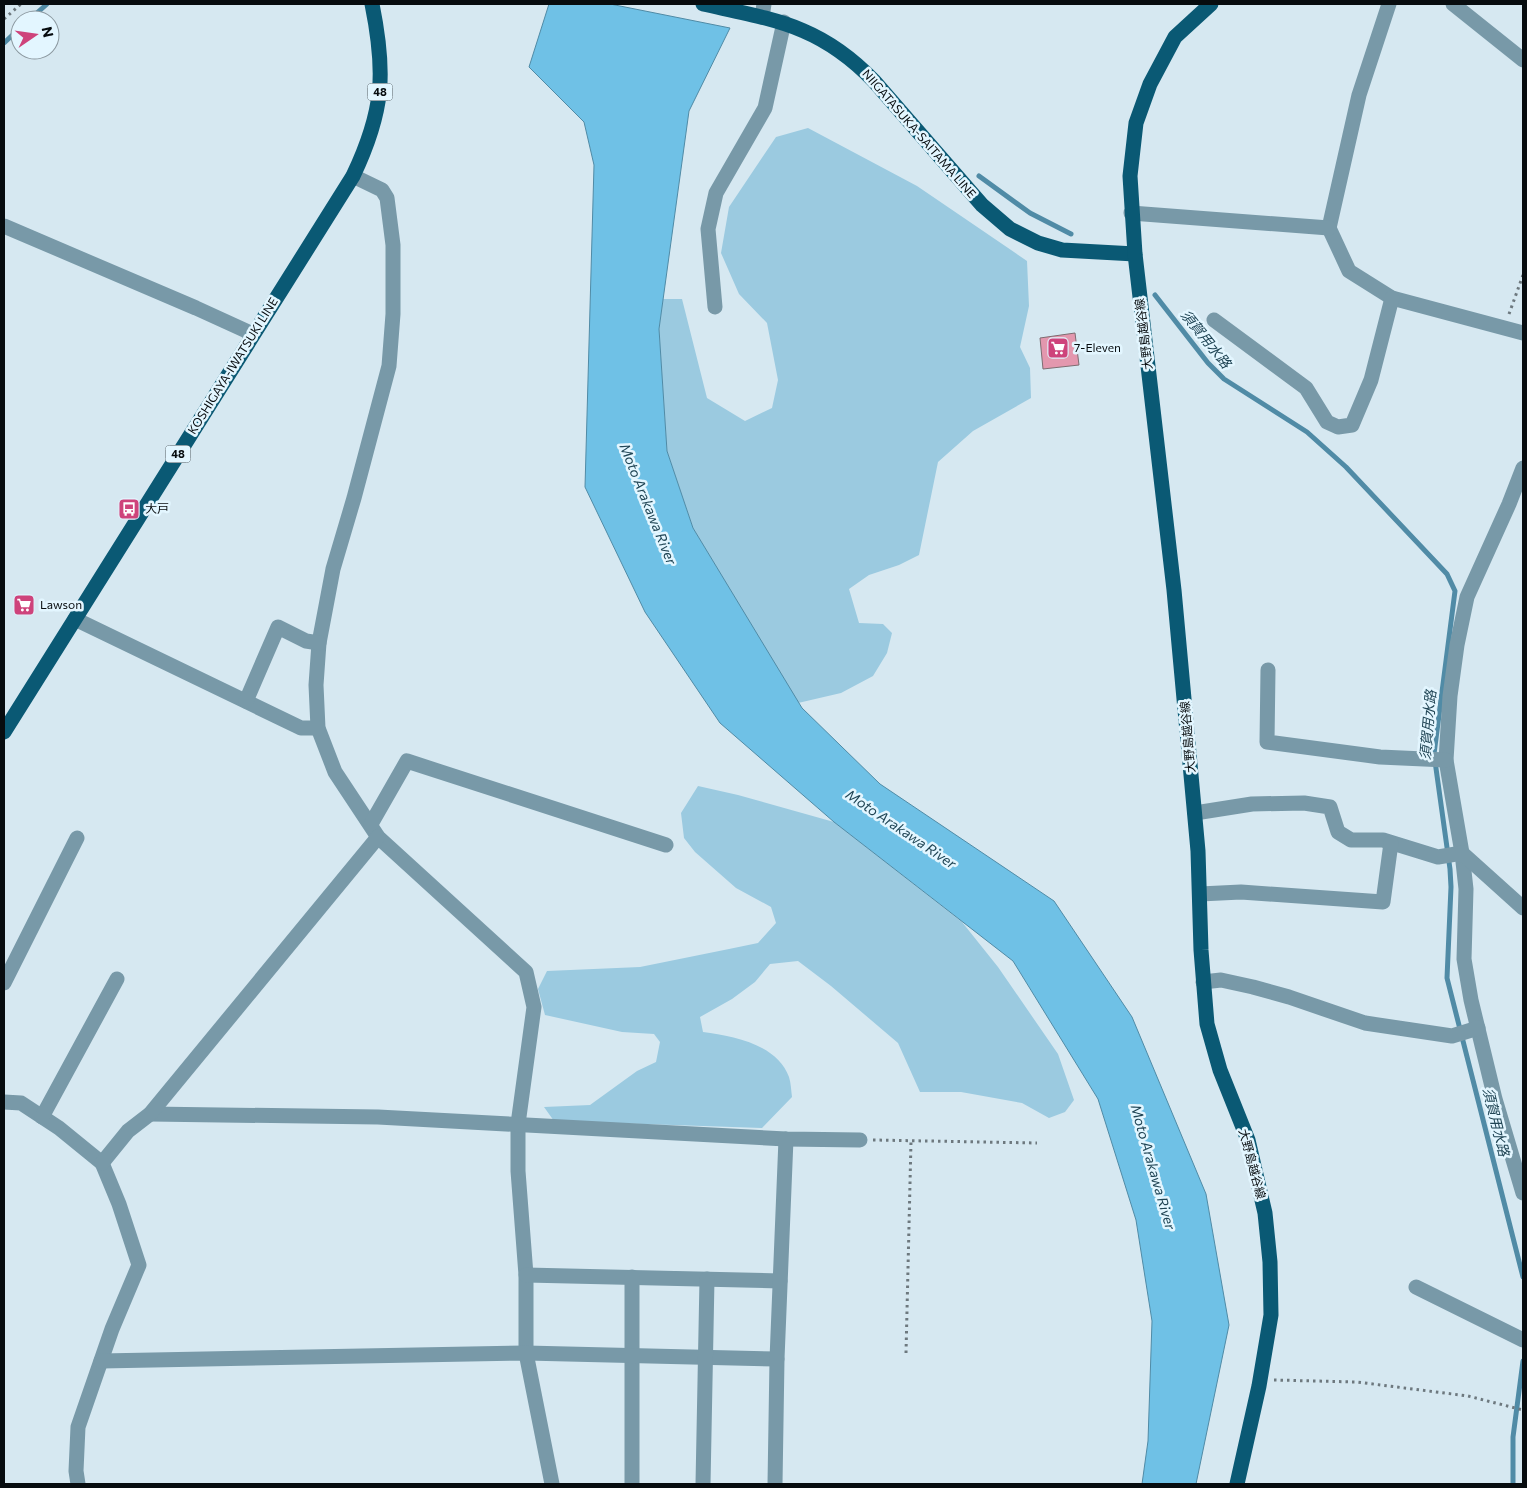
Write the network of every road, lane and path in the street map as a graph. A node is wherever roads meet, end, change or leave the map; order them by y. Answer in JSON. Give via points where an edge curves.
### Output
{"nodes":[{"id":1,"x":21,"y":4,"type":"edge"},
{"id":2,"x":372,"y":4,"type":"edge"},
{"id":3,"x":703,"y":4,"type":"edge"},
{"id":4,"x":1211,"y":4,"type":"edge"},
{"id":5,"x":1389,"y":4,"type":"edge"},
{"id":6,"x":1453,"y":4,"type":"edge"},
{"id":7,"x":759,"y":12,"type":"edge"},
{"id":8,"x":4,"y":20,"type":"edge"},
{"id":9,"x":784,"y":22,"type":"junction"},
{"id":10,"x":1523,"y":60,"type":"edge"},
{"id":11,"x":352,"y":176,"type":"junction"},
{"id":12,"x":1131,"y":213,"type":"junction"},
{"id":13,"x":4,"y":226,"type":"edge"},
{"id":14,"x":1329,"y":228,"type":"junction"},
{"id":15,"x":1135,"y":254,"type":"junction"},
{"id":16,"x":1523,"y":275,"type":"edge"},
{"id":17,"x":1392,"y":298,"type":"junction"},
{"id":18,"x":714,"y":307,"type":"dead end"},
{"id":19,"x":1214,"y":320,"type":"dead end"},
{"id":20,"x":1505,"y":328,"type":"junction"},
{"id":21,"x":1523,"y":333,"type":"edge"},
{"id":22,"x":252,"y":334,"type":"junction"},
{"id":23,"x":1523,"y":468,"type":"edge"},
{"id":24,"x":75,"y":619,"type":"junction"},
{"id":25,"x":319,"y":643,"type":"junction"},
{"id":26,"x":1268,"y":670,"type":"dead end"},
{"id":27,"x":246,"y":702,"type":"junction"},
{"id":28,"x":318,"y":728,"type":"junction"},
{"id":29,"x":4,"y":732,"type":"edge"},
{"id":30,"x":1438,"y":760,"type":"junction"},
{"id":31,"x":1195,"y":814,"type":"junction"},
{"id":32,"x":374,"y":830,"type":"junction"},
{"id":33,"x":77,"y":838,"type":"dead end"},
{"id":34,"x":1391,"y":842,"type":"junction"},
{"id":35,"x":666,"y":845,"type":"dead end"},
{"id":36,"x":1458,"y":854,"type":"junction"},
{"id":37,"x":1200,"y":894,"type":"junction"},
{"id":38,"x":1523,"y":908,"type":"edge"},
{"id":39,"x":117,"y":979,"type":"dead end"},
{"id":40,"x":1203,"y":982,"type":"junction"},
{"id":41,"x":4,"y":983,"type":"edge"},
{"id":42,"x":1478,"y":1028,"type":"junction"},
{"id":43,"x":4,"y":1102,"type":"edge"},
{"id":44,"x":150,"y":1114,"type":"junction"},
{"id":45,"x":42,"y":1117,"type":"junction"},
{"id":46,"x":518,"y":1124,"type":"junction"},
{"id":47,"x":786,"y":1139,"type":"junction"},
{"id":48,"x":860,"y":1140,"type":"joint"},
{"id":49,"x":911,"y":1141,"type":"junction"},
{"id":50,"x":1037,"y":1143,"type":"dead end"},
{"id":51,"x":102,"y":1164,"type":"junction"},
{"id":52,"x":1523,"y":1193,"type":"edge"},
{"id":53,"x":526,"y":1275,"type":"junction"},
{"id":54,"x":632,"y":1277,"type":"junction"},
{"id":55,"x":707,"y":1279,"type":"junction"},
{"id":56,"x":780,"y":1281,"type":"junction"},
{"id":57,"x":1416,"y":1287,"type":"dead end"},
{"id":58,"x":1522,"y":1339,"type":"edge"},
{"id":59,"x":526,"y":1353,"type":"junction"},
{"id":60,"x":906,"y":1353,"type":"dead end"},
{"id":61,"x":632,"y":1355,"type":"junction"},
{"id":62,"x":706,"y":1357,"type":"junction"},
{"id":63,"x":777,"y":1359,"type":"junction"},
{"id":64,"x":101,"y":1361,"type":"junction"},
{"id":65,"x":1261,"y":1380,"type":"junction"},
{"id":66,"x":1522,"y":1410,"type":"edge"},
{"id":67,"x":78,"y":1484,"type":"edge"},
{"id":68,"x":552,"y":1484,"type":"edge"},
{"id":69,"x":632,"y":1484,"type":"edge"},
{"id":70,"x":703,"y":1484,"type":"edge"},
{"id":71,"x":774,"y":1484,"type":"edge"},
{"id":72,"x":1237,"y":1484,"type":"edge"}],
"edges":[{"from":1,"to":8,"type":"path"},
{"from":2,"to":11,"type":"main road","name":"KOSHIGAYA-IWATSUKI LINE","number":"48","via":[[381,67],[380,97],[365,150]]},
{"from":3,"to":7,"type":"main road","name":"NIIGATASUKA-SAITAMA LINE"},
{"from":4,"to":12,"type":"main road","name":"大野島越谷線","via":[[1175,37],[1150,84],[1136,123],[1130,176]]},
{"from":5,"to":14,"type":"street","via":[[1359,95]]},
{"from":6,"to":10,"type":"street"},
{"from":7,"to":9,"type":"main road","name":"NIIGATASUKA-SAITAMA LINE"},
{"from":9,"to":15,"type":"main road","name":"NIIGATASUKA-SAITAMA LINE","via":[[819,37],[858,64],[982,205],[1010,229],[1062,250]]},
{"from":9,"to":18,"type":"street","via":[[765,108],[716,193],[708,229]]},
{"from":11,"to":22,"type":"main road","name":"KOSHIGAYA-IWATSUKI LINE","number":"48"},
{"from":11,"to":25,"type":"street","via":[[382,190],[387,198],[393,245],[389,366],[333,569]]},
{"from":12,"to":14,"type":"street"},
{"from":12,"to":15,"type":"main road","name":"大野島越谷線"},
{"from":13,"to":22,"type":"street"},
{"from":14,"to":17,"type":"street","via":[[1349,271]]},
{"from":15,"to":31,"type":"main road","name":"大野島越谷線","via":[[1174,590]]},
{"from":16,"to":20,"type":"path"},
{"from":17,"to":19,"type":"street","via":[[1372,380],[1352,425],[1338,427],[1327,422],[1306,388]]},
{"from":17,"to":20,"type":"street"},
{"from":20,"to":21,"type":"street"},
{"from":22,"to":24,"type":"main road","name":"KOSHIGAYA-IWATSUKI LINE","number":"48"},
{"from":23,"to":30,"type":"street","via":[[1467,597]]},
{"from":24,"to":27,"type":"street"},
{"from":24,"to":29,"type":"main road","name":"KOSHIGAYA-IWATSUKI LINE","number":"48"},
{"from":25,"to":27,"type":"street","via":[[306,641],[278,627]]},
{"from":25,"to":28,"type":"street","via":[[316,685]]},
{"from":26,"to":30,"type":"street","via":[[1267,742],[1380,757]]},
{"from":27,"to":28,"type":"street","via":[[302,728]]},
{"from":28,"to":32,"type":"street","via":[[334,772]]},
{"from":30,"to":36,"type":"street"},
{"from":31,"to":34,"type":"street","via":[[1252,804],[1304,803],[1330,807],[1338,832],[1351,840]]},
{"from":31,"to":37,"type":"main road","name":"大野島越谷線"},
{"from":32,"to":35,"type":"street","via":[[407,761]]},
{"from":32,"to":44,"type":"street"},
{"from":32,"to":46,"type":"street","via":[[526,972],[534,1007]]},
{"from":33,"to":41,"type":"street"},
{"from":34,"to":36,"type":"street","via":[[1438,857]]},
{"from":34,"to":37,"type":"street","via":[[1383,902],[1242,892]]},
{"from":36,"to":38,"type":"street"},
{"from":36,"to":42,"type":"street","via":[[1466,889],[1464,958]]},
{"from":37,"to":40,"type":"main road","name":"大野島越谷線"},
{"from":39,"to":45,"type":"street"},
{"from":40,"to":42,"type":"street","via":[[1221,980],[1289,997],[1365,1023],[1452,1036]]},
{"from":40,"to":65,"type":"main road","name":"大野島越谷線","via":[[1207,1024],[1220,1070],[1248,1140],[1265,1214],[1271,1315]]},
{"from":42,"to":52,"type":"street"},
{"from":43,"to":45,"type":"street","via":[[21,1104]]},
{"from":44,"to":46,"type":"street","via":[[378,1117]]},
{"from":44,"to":51,"type":"street","via":[[128,1131]]},
{"from":45,"to":51,"type":"street"},
{"from":46,"to":47,"type":"street"},
{"from":46,"to":53,"type":"street"},
{"from":47,"to":48,"type":"street"},
{"from":47,"to":56,"type":"street"},
{"from":48,"to":49,"type":"path"},
{"from":49,"to":50,"type":"path"},
{"from":49,"to":60,"type":"path"},
{"from":51,"to":64,"type":"street","via":[[139,1265]]},
{"from":53,"to":54,"type":"street"},
{"from":53,"to":59,"type":"street"},
{"from":54,"to":55,"type":"street"},
{"from":54,"to":61,"type":"street"},
{"from":55,"to":56,"type":"street"},
{"from":55,"to":62,"type":"street"},
{"from":56,"to":63,"type":"street"},
{"from":57,"to":58,"type":"street"},
{"from":59,"to":61,"type":"street"},
{"from":59,"to":64,"type":"street"},
{"from":59,"to":68,"type":"street"},
{"from":61,"to":62,"type":"street"},
{"from":61,"to":69,"type":"street"},
{"from":62,"to":63,"type":"street"},
{"from":62,"to":70,"type":"street"},
{"from":63,"to":71,"type":"street"},
{"from":64,"to":67,"type":"street","via":[[78,1427]]},
{"from":65,"to":66,"type":"path","via":[[1357,1382],[1468,1396]]},
{"from":65,"to":72,"type":"main road","name":"大野島越谷線"}]}
